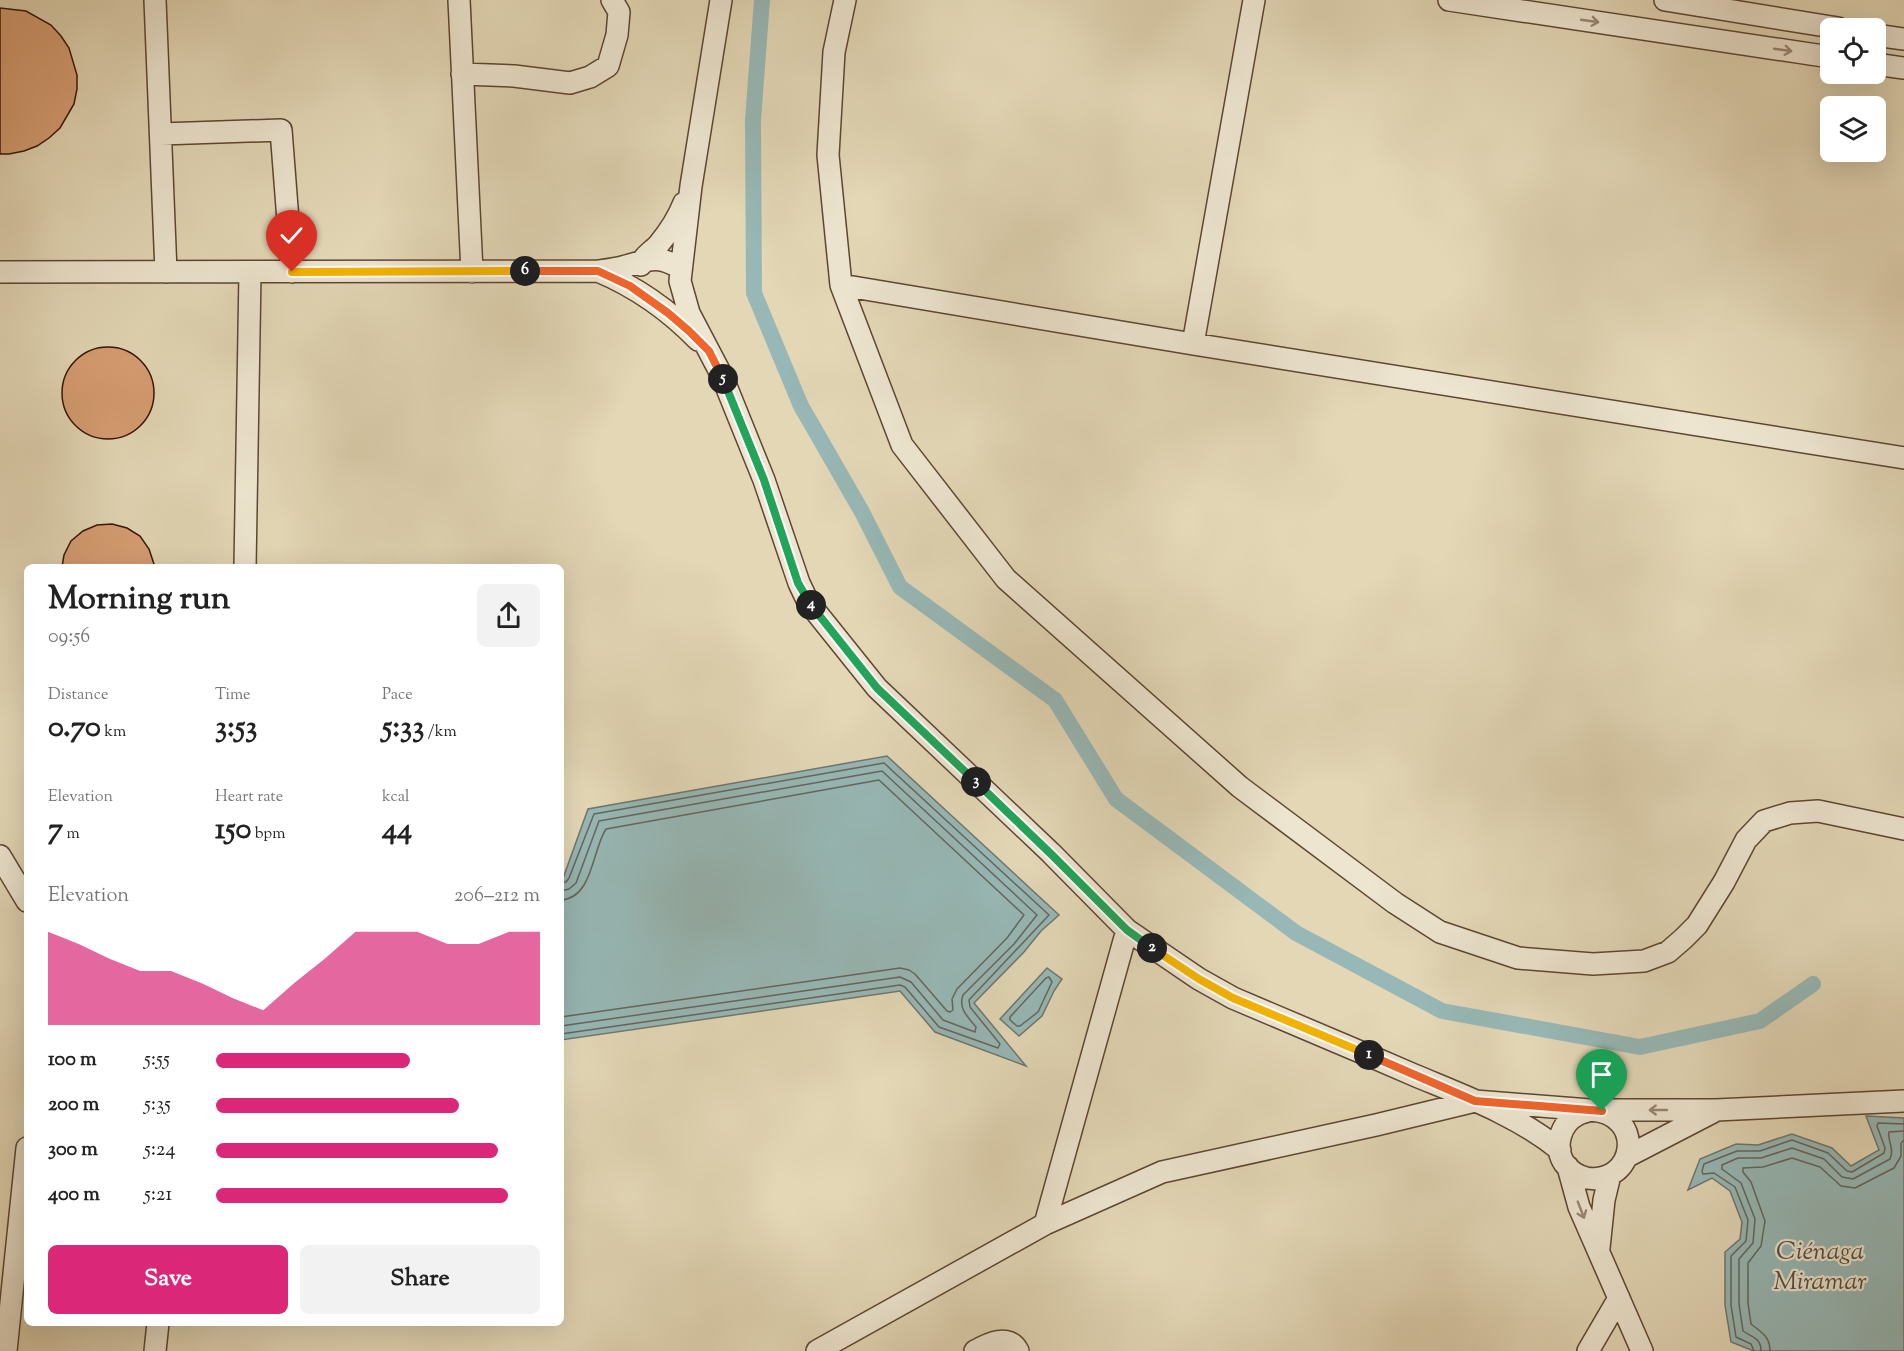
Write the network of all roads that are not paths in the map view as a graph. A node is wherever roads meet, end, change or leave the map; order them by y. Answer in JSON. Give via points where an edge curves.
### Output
{"nodes":[{"id":1,"x":155,"y":0,"type":"edge"},
{"id":2,"x":459,"y":0,"type":"edge"},
{"id":3,"x":612,"y":0,"type":"edge"},
{"id":4,"x":721,"y":0,"type":"edge"},
{"id":5,"x":845,"y":0,"type":"edge"},
{"id":6,"x":1254,"y":0,"type":"edge"},
{"id":7,"x":1449,"y":0,"type":"edge"},
{"id":8,"x":1665,"y":0,"type":"edge"},
{"id":9,"x":1820,"y":25,"type":"edge"},
{"id":10,"x":1886,"y":36,"type":"edge"},
{"id":11,"x":1904,"y":39,"type":"edge"},
{"id":12,"x":1820,"y":56,"type":"edge"},
{"id":13,"x":1886,"y":66,"type":"edge"},
{"id":14,"x":1904,"y":68,"type":"edge"},
{"id":15,"x":462,"y":74,"type":"junction"},
{"id":16,"x":160,"y":134,"type":"junction"},
{"id":17,"x":691,"y":186,"type":"junction"},
{"id":18,"x":642,"y":260,"type":"junction"},
{"id":19,"x":598,"y":271,"type":"junction"},
{"id":20,"x":0,"y":272,"type":"edge"},
{"id":21,"x":166,"y":272,"type":"junction"},
{"id":22,"x":292,"y":272,"type":"junction"},
{"id":23,"x":472,"y":272,"type":"junction"},
{"id":24,"x":250,"y":273,"type":"junction"},
{"id":25,"x":681,"y":278,"type":"junction"},
{"id":26,"x":841,"y":285,"type":"junction"},
{"id":27,"x":645,"y":297,"type":"junction"},
{"id":28,"x":1193,"y":344,"type":"junction"},
{"id":29,"x":709,"y":351,"type":"junction"},
{"id":30,"x":1904,"y":458,"type":"edge"},
{"id":31,"x":245,"y":564,"type":"edge"},
{"id":32,"x":1904,"y":829,"type":"edge"},
{"id":33,"x":12,"y":866,"type":"edge"},
{"id":34,"x":24,"y":894,"type":"edge"},
{"id":35,"x":1127,"y":930,"type":"junction"},
{"id":36,"x":1475,"y":1101,"type":"junction"},
{"id":37,"x":1904,"y":1101,"type":"edge"},
{"id":38,"x":1590,"y":1110,"type":"junction"},
{"id":39,"x":1716,"y":1110,"type":"junction"},
{"id":40,"x":1626,"y":1157,"type":"junction"},
{"id":41,"x":1564,"y":1159,"type":"junction"},
{"id":42,"x":1610,"y":1175,"type":"junction"},
{"id":43,"x":24,"y":1177,"type":"edge"},
{"id":44,"x":1045,"y":1224,"type":"junction"},
{"id":45,"x":1599,"y":1252,"type":"junction"},
{"id":46,"x":1619,"y":1298,"type":"junction"},
{"id":47,"x":158,"y":1326,"type":"edge"},
{"id":48,"x":6,"y":1351,"type":"edge"},
{"id":49,"x":155,"y":1351,"type":"edge"},
{"id":50,"x":817,"y":1351,"type":"edge"},
{"id":51,"x":975,"y":1351,"type":"edge"},
{"id":52,"x":1018,"y":1351,"type":"edge"},
{"id":53,"x":1588,"y":1351,"type":"edge"},
{"id":54,"x":1642,"y":1351,"type":"edge"}],
"edges":[{"from":1,"to":16,"type":"street"},
{"from":2,"to":15,"type":"street"},
{"from":3,"to":15,"type":"street","via":[[619,12],[617,35],[608,66],[590,77],[570,83]]},
{"from":4,"to":17,"type":"street"},
{"from":5,"to":26,"type":"street","via":[[834,52],[828,155]]},
{"from":6,"to":28,"type":"street"},
{"from":7,"to":12,"type":"street","one_way":true},
{"from":8,"to":9,"type":"street"},
{"from":10,"to":11,"type":"street"},
{"from":13,"to":14,"type":"street"},
{"from":15,"to":23,"type":"street"},
{"from":16,"to":21,"type":"street"},
{"from":16,"to":22,"type":"street","via":[[281,130]]},
{"from":17,"to":18,"type":"street","via":[[672,226]]},
{"from":17,"to":25,"type":"street"},
{"from":18,"to":19,"type":"street"},
{"from":18,"to":25,"type":"street","via":[[666,261]]},
{"from":18,"to":27,"type":"street","via":[[639,279]]},
{"from":19,"to":23,"type":"street"},
{"from":19,"to":27,"type":"street"},
{"from":20,"to":21,"type":"street"},
{"from":21,"to":24,"type":"street"},
{"from":22,"to":23,"type":"street"},
{"from":22,"to":24,"type":"street"},
{"from":24,"to":31,"type":"street"},
{"from":25,"to":27,"type":"street","via":[[675,293]]},
{"from":25,"to":29,"type":"street","via":[[689,313]]},
{"from":26,"to":28,"type":"street"},
{"from":26,"to":32,"type":"street","via":[[902,445],[1006,579],[1240,787],[1440,932],[1518,958],[1593,964],[1644,961],[1668,952],[1697,925],[1746,840],[1764,821],[1790,813],[1818,811]]},
{"from":27,"to":29,"type":"street"},
{"from":28,"to":30,"type":"street"},
{"from":29,"to":35,"type":"street","via":[[764,480],[808,602],[877,688]]},
{"from":33,"to":34,"type":"street"},
{"from":35,"to":36,"type":"street","via":[[1233,998]]},
{"from":35,"to":44,"type":"street"},
{"from":36,"to":38,"type":"street"},
{"from":36,"to":41,"type":"street","via":[[1546,1138]]},
{"from":36,"to":44,"type":"street","via":[[1162,1172]]},
{"from":37,"to":39,"type":"street"},
{"from":39,"to":38,"type":"street","one_way":true},
{"from":38,"to":40,"type":"street","via":[[1602,1111],[1621,1124],[1629,1146]]},
{"from":38,"to":41,"type":"street","via":[[1566,1124],[1560,1136]]},
{"from":39,"to":40,"type":"street"},
{"from":40,"to":42,"type":"street"},
{"from":41,"to":42,"type":"street","via":[[1580,1177]]},
{"from":41,"to":45,"type":"street","one_way":true},
{"from":42,"to":45,"type":"street"},
{"from":43,"to":48,"type":"street"},
{"from":44,"to":50,"type":"street"},
{"from":45,"to":46,"type":"street"},
{"from":46,"to":53,"type":"street"},
{"from":46,"to":54,"type":"street"},
{"from":47,"to":49,"type":"street"},
{"from":51,"to":52,"type":"street","via":[[991,1342],[1004,1341]]}]}
